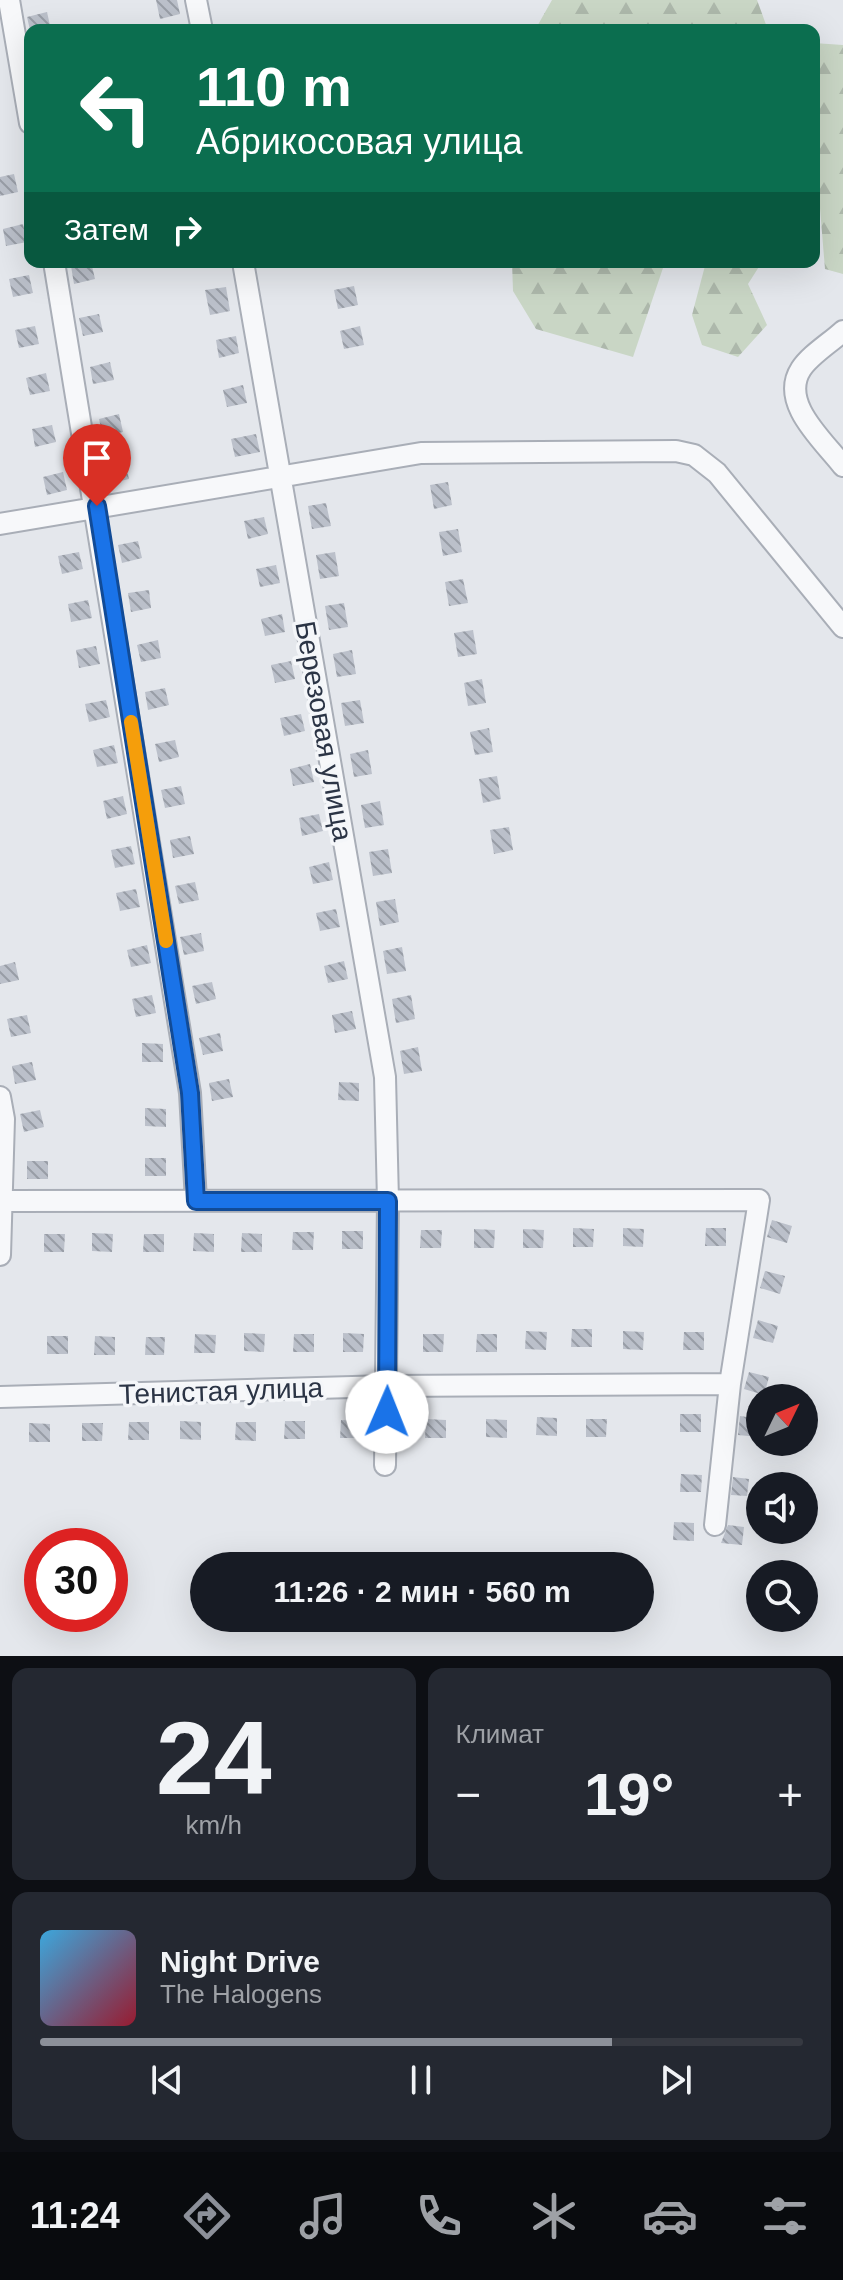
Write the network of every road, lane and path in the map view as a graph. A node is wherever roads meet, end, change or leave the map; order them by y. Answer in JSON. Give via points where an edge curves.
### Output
{"nodes":[{"id":1,"x":9,"y":0,"type":"edge"},
{"id":2,"x":196,"y":0,"type":"edge"},
{"id":3,"x":201,"y":24,"type":"edge"},
{"id":4,"x":24,"y":88,"type":"edge"},
{"id":5,"x":55,"y":268,"type":"edge"},
{"id":6,"x":244,"y":268,"type":"edge"},
{"id":7,"x":843,"y":331,"type":"edge"},
{"id":8,"x":843,"y":466,"type":"edge"},
{"id":9,"x":280,"y":475,"type":"junction"},
{"id":10,"x":97,"y":506,"type":"junction"},
{"id":11,"x":0,"y":524,"type":"edge"},
{"id":12,"x":843,"y":627,"type":"edge"},
{"id":13,"x":0,"y":1097,"type":"edge"},
{"id":14,"x":2,"y":1201,"type":"edge"},
{"id":15,"x":196,"y":1201,"type":"junction"},
{"id":16,"x":388,"y":1201,"type":"junction"},
{"id":17,"x":0,"y":1255,"type":"edge"},
{"id":18,"x":730,"y":1384,"type":"junction"},
{"id":19,"x":388,"y":1386,"type":"junction"},
{"id":20,"x":0,"y":1397,"type":"edge"},
{"id":21,"x":385,"y":1465,"type":"dead end"},
{"id":22,"x":715,"y":1525,"type":"dead end"}],
"edges":[{"from":1,"to":4,"type":"street"},
{"from":2,"to":3,"type":"street"},
{"from":5,"to":10,"type":"street"},
{"from":6,"to":9,"type":"street","name":"Березовая улица"},
{"from":7,"to":8,"type":"street","via":[[802,367],[793,384],[796,405]]},
{"from":9,"to":10,"type":"street"},
{"from":9,"to":12,"type":"street","via":[[421,453],[694,455],[717,473]]},
{"from":9,"to":16,"type":"street","name":"Березовая улица","via":[[385,1077]]},
{"from":10,"to":11,"type":"street"},
{"from":10,"to":15,"type":"street","via":[[190,1093]]},
{"from":13,"to":14,"type":"street"},
{"from":14,"to":15,"type":"street"},
{"from":14,"to":17,"type":"street"},
{"from":15,"to":16,"type":"street"},
{"from":16,"to":18,"type":"street","via":[[759,1200]]},
{"from":16,"to":19,"type":"street","name":"Березовая улица"},
{"from":18,"to":19,"type":"street","name":"Тенистая улица"},
{"from":18,"to":22,"type":"street"},
{"from":19,"to":20,"type":"street","name":"Тенистая улица"},
{"from":19,"to":21,"type":"street","name":"Березовая улица"}]}
